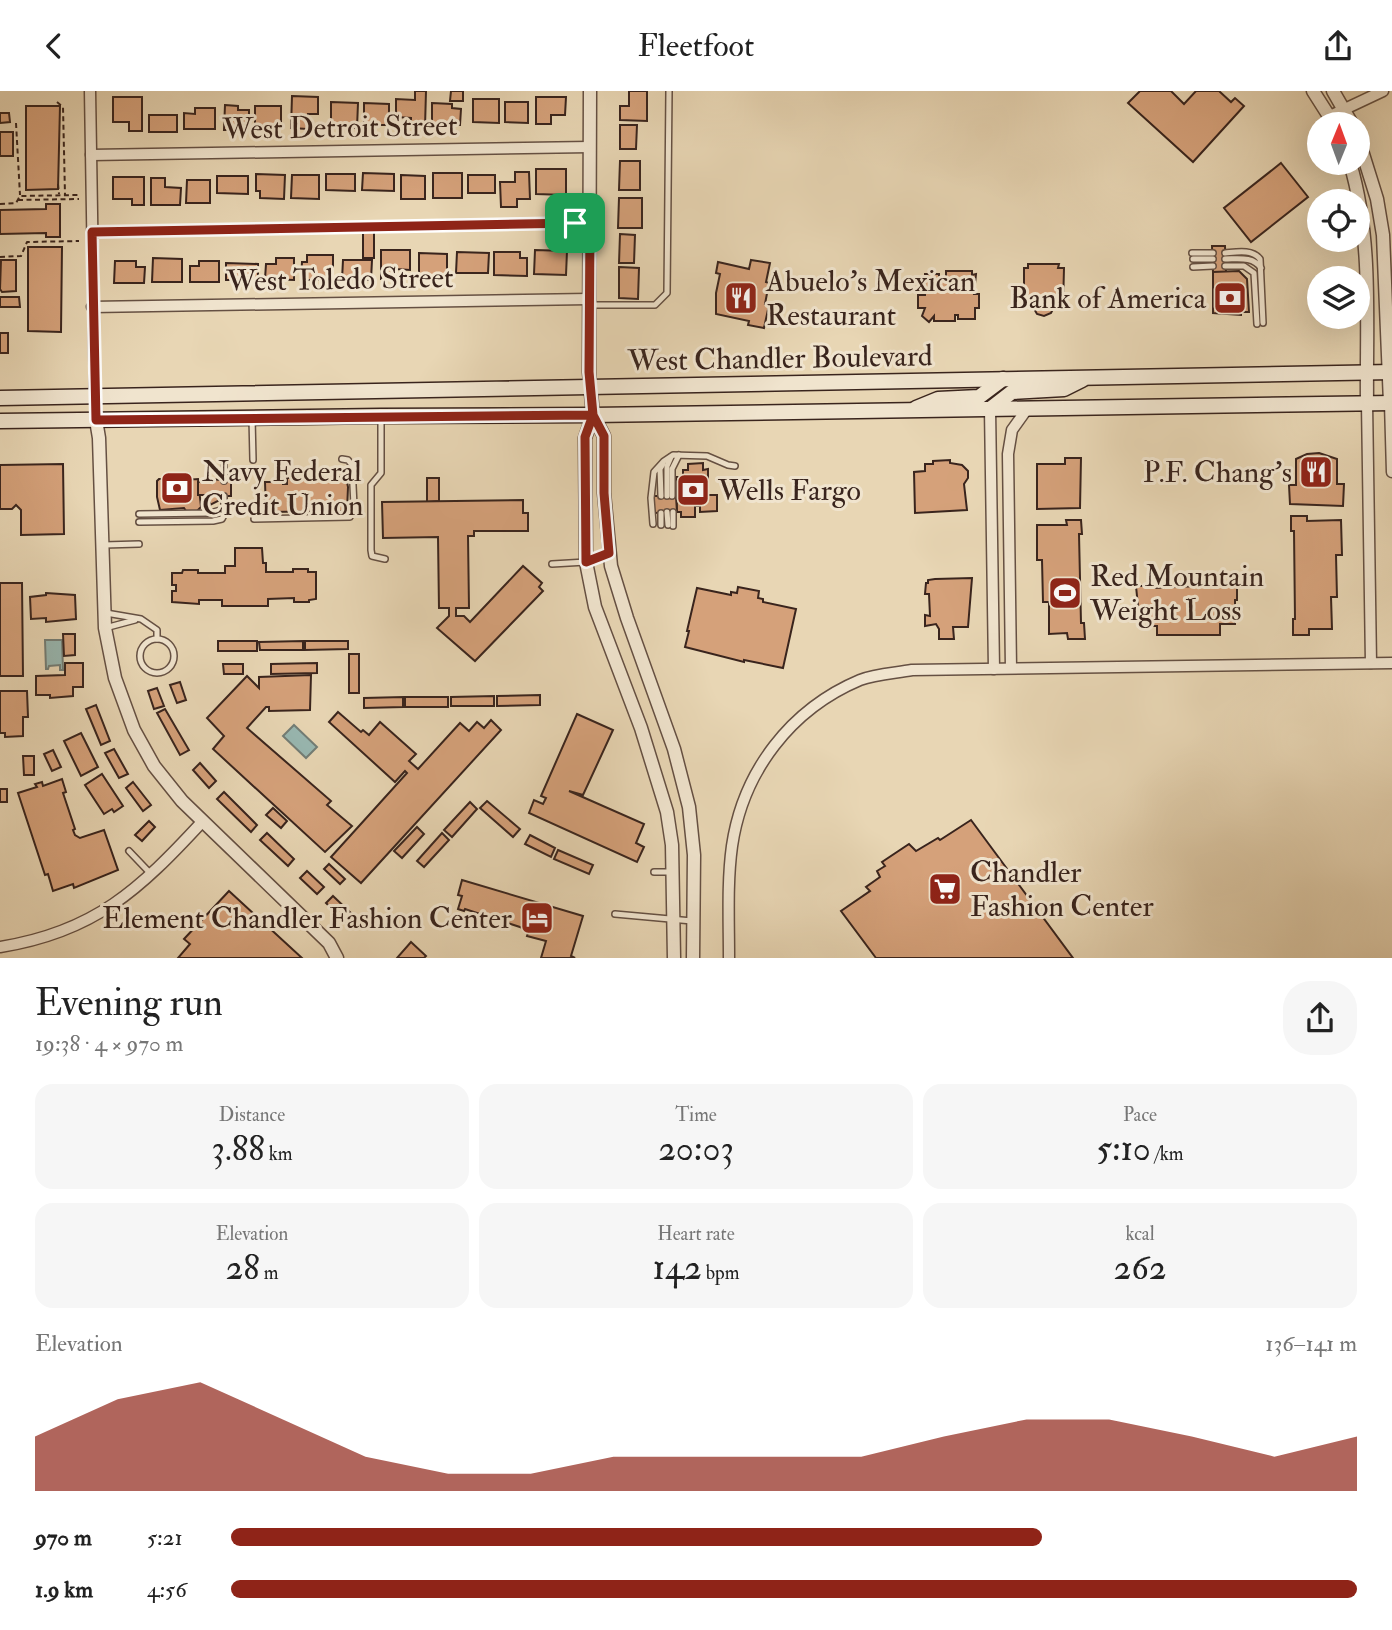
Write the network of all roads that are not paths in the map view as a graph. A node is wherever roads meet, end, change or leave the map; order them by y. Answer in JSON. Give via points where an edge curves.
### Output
{"nodes":[{"id":1,"x":90,"y":91,"type":"edge"},
{"id":2,"x":590,"y":91,"type":"edge"},
{"id":3,"x":669,"y":91,"type":"edge"},
{"id":4,"x":1314,"y":91,"type":"edge"},
{"id":5,"x":1333,"y":91,"type":"edge"},
{"id":6,"x":1383,"y":91,"type":"edge"},
{"id":7,"x":1344,"y":109,"type":"junction"},
{"id":8,"x":1327,"y":112,"type":"edge"},
{"id":9,"x":1341,"y":112,"type":"edge"},
{"id":10,"x":1346,"y":112,"type":"edge"},
{"id":11,"x":590,"y":147,"type":"junction"},
{"id":12,"x":91,"y":155,"type":"junction"},
{"id":13,"x":1353,"y":175,"type":"edge"},
{"id":14,"x":1370,"y":175,"type":"edge"},
{"id":15,"x":590,"y":223,"type":"junction"},
{"id":16,"x":92,"y":232,"type":"junction"},
{"id":17,"x":1193,"y":260,"type":"joint"},
{"id":18,"x":589,"y":302,"type":"junction"},
{"id":19,"x":92,"y":307,"type":"junction"},
{"id":20,"x":1260,"y":323,"type":"joint"},
{"id":21,"x":1390,"y":372,"type":"edge"},
{"id":22,"x":1367,"y":373,"type":"junction"},
{"id":23,"x":1086,"y":378,"type":"junction"},
{"id":24,"x":1003,"y":379,"type":"junction"},
{"id":25,"x":592,"y":387,"type":"junction"},
{"id":26,"x":0,"y":398,"type":"edge"},
{"id":27,"x":1367,"y":403,"type":"junction"},
{"id":28,"x":1391,"y":403,"type":"edge"},
{"id":29,"x":96,"y":408,"type":"junction"},
{"id":30,"x":990,"y":409,"type":"junction"},
{"id":31,"x":1027,"y":409,"type":"junction"},
{"id":32,"x":908,"y":411,"type":"junction"},
{"id":33,"x":593,"y":415,"type":"junction"},
{"id":34,"x":381,"y":416,"type":"junction"},
{"id":35,"x":252,"y":417,"type":"junction"},
{"id":36,"x":0,"y":421,"type":"edge"},
{"id":37,"x":679,"y":455,"type":"junction"},
{"id":38,"x":671,"y":457,"type":"junction"},
{"id":39,"x":342,"y":459,"type":"dead end"},
{"id":40,"x":253,"y":460,"type":"dead end"},
{"id":41,"x":224,"y":461,"type":"dead end"},
{"id":42,"x":664,"y":461,"type":"junction"},
{"id":43,"x":734,"y":466,"type":"dead end"},
{"id":44,"x":1392,"y":472,"type":"edge"},
{"id":45,"x":224,"y":481,"type":"dead end"},
{"id":46,"x":224,"y":496,"type":"dead end"},
{"id":47,"x":667,"y":496,"type":"junction"},
{"id":48,"x":224,"y":509,"type":"junction"},
{"id":49,"x":139,"y":514,"type":"dead end"},
{"id":50,"x":254,"y":520,"type":"dead end"},
{"id":51,"x":139,"y":522,"type":"dead end"},
{"id":52,"x":653,"y":524,"type":"dead end"},
{"id":53,"x":667,"y":525,"type":"joint"},
{"id":54,"x":139,"y":544,"type":"dead end"},
{"id":55,"x":101,"y":545,"type":"junction"},
{"id":56,"x":609,"y":553,"type":"junction"},
{"id":57,"x":385,"y":559,"type":"dead end"},
{"id":58,"x":586,"y":562,"type":"junction"},
{"id":59,"x":552,"y":564,"type":"dead end"},
{"id":60,"x":103,"y":613,"type":"junction"},
{"id":61,"x":137,"y":619,"type":"junction"},
{"id":62,"x":105,"y":628,"type":"junction"},
{"id":63,"x":157,"y":639,"type":"junction"},
{"id":64,"x":1371,"y":663,"type":"junction"},
{"id":65,"x":1392,"y":663,"type":"edge"},
{"id":66,"x":1011,"y":668,"type":"junction"},
{"id":67,"x":994,"y":669,"type":"junction"},
{"id":68,"x":202,"y":822,"type":"junction"},
{"id":69,"x":129,"y":851,"type":"dead end"},
{"id":70,"x":654,"y":872,"type":"dead end"},
{"id":71,"x":674,"y":873,"type":"junction"},
{"id":72,"x":152,"y":875,"type":"junction"},
{"id":73,"x":615,"y":914,"type":"dead end"},
{"id":74,"x":674,"y":921,"type":"junction"},
{"id":75,"x":694,"y":921,"type":"junction"},
{"id":76,"x":0,"y":947,"type":"edge"},
{"id":77,"x":337,"y":958,"type":"edge"},
{"id":78,"x":674,"y":958,"type":"edge"},
{"id":79,"x":693,"y":958,"type":"edge"},
{"id":80,"x":729,"y":958,"type":"edge"}],
"edges":[{"from":1,"to":12,"type":"street"},
{"from":2,"to":11,"type":"street"},
{"from":3,"to":18,"type":"lane","via":[[667,293],[655,305]]},
{"from":4,"to":8,"type":"street"},
{"from":5,"to":7,"type":"street"},
{"from":6,"to":7,"type":"street"},
{"from":7,"to":9,"type":"street"},
{"from":7,"to":10,"type":"street"},
{"from":11,"to":12,"type":"street","name":"West Detroit Street"},
{"from":11,"to":15,"type":"street"},
{"from":12,"to":16,"type":"street"},
{"from":13,"to":22,"type":"street","via":[[1363,220]]},
{"from":14,"to":21,"type":"street","via":[[1383,235]]},
{"from":15,"to":16,"type":"lane"},
{"from":15,"to":18,"type":"street"},
{"from":16,"to":19,"type":"street"},
{"from":17,"to":17,"type":"lane","via":[[1213,260]]},
{"from":18,"to":19,"type":"street","name":"West Toledo Street"},
{"from":18,"to":25,"type":"street"},
{"from":19,"to":29,"type":"street"},
{"from":20,"to":20,"type":"lane","via":[[1260,259],[1250,252],[1225,259],[1254,273]]},
{"from":21,"to":22,"type":"main road","name":"West Chandler Boulevard"},
{"from":21,"to":28,"type":"street"},
{"from":22,"to":23,"type":"main road","name":"West Chandler Boulevard"},
{"from":22,"to":27,"type":"street"},
{"from":23,"to":24,"type":"main road","name":"West Chandler Boulevard"},
{"from":23,"to":30,"type":"main road","via":[[1064,390],[1012,392]]},
{"from":24,"to":25,"type":"main road","name":"West Chandler Boulevard"},
{"from":24,"to":32,"type":"main road","via":[[979,397],[938,399]]},
{"from":25,"to":29,"type":"main road","name":"West Chandler Boulevard"},
{"from":25,"to":33,"type":"street"},
{"from":26,"to":29,"type":"main road","name":"West Chandler Boulevard"},
{"from":27,"to":28,"type":"main road","name":"West Chandler Boulevard"},
{"from":27,"to":31,"type":"main road","name":"West Chandler Boulevard"},
{"from":27,"to":64,"type":"street"},
{"from":28,"to":44,"type":"street"},
{"from":29,"to":35,"type":"main road","name":"West Chandler Boulevard"},
{"from":29,"to":36,"type":"main road","name":"West Chandler Boulevard"},
{"from":29,"to":55,"type":"street"},
{"from":30,"to":31,"type":"main road","name":"West Chandler Boulevard"},
{"from":30,"to":32,"type":"main road","name":"West Chandler Boulevard"},
{"from":30,"to":67,"type":"street"},
{"from":31,"to":66,"type":"street","via":[[1012,430],[1008,454]]},
{"from":32,"to":33,"type":"main road","name":"West Chandler Boulevard"},
{"from":33,"to":34,"type":"main road","name":"West Chandler Boulevard"},
{"from":33,"to":56,"type":"street","via":[[604,436]]},
{"from":33,"to":58,"type":"street","via":[[585,437]]},
{"from":34,"to":35,"type":"main road","name":"West Chandler Boulevard"},
{"from":34,"to":57,"type":"lane","via":[[381,473],[370,492],[371,550],[372,556]]},
{"from":35,"to":40,"type":"lane"},
{"from":37,"to":38,"type":"lane"},
{"from":37,"to":43,"type":"lane","via":[[707,456]]},
{"from":37,"to":47,"type":"lane"},
{"from":38,"to":42,"type":"lane"},
{"from":38,"to":47,"type":"lane"},
{"from":39,"to":50,"type":"lane","via":[[352,465],[354,506],[350,517]]},
{"from":41,"to":45,"type":"lane"},
{"from":42,"to":47,"type":"lane","via":[[660,469]]},
{"from":42,"to":52,"type":"lane","via":[[654,472]]},
{"from":46,"to":48,"type":"lane"},
{"from":48,"to":49,"type":"lane"},
{"from":48,"to":51,"type":"lane","via":[[222,519],[213,521]]},
{"from":53,"to":53,"type":"lane","via":[[667,512]]},
{"from":54,"to":55,"type":"lane"},
{"from":55,"to":60,"type":"street"},
{"from":56,"to":58,"type":"street"},
{"from":56,"to":75,"type":"street","via":[[622,605],[685,785],[693,836]]},
{"from":58,"to":59,"type":"lane"},
{"from":58,"to":71,"type":"street","via":[[595,607],[662,793]]},
{"from":60,"to":61,"type":"lane"},
{"from":60,"to":62,"type":"street"},
{"from":61,"to":62,"type":"lane"},
{"from":61,"to":63,"type":"lane","via":[[157,630]]},
{"from":62,"to":68,"type":"street","via":[[115,678],[134,730],[154,766]]},
{"from":63,"to":63,"type":"lane","via":[[145,643],[140,653],[142,664],[156,673],[168,669],[174,655],[170,645]]},
{"from":64,"to":65,"type":"street"},
{"from":64,"to":66,"type":"street"},
{"from":66,"to":67,"type":"street"},
{"from":67,"to":80,"type":"street","via":[[912,670],[862,679],[813,706],[775,743],[750,783],[736,825]]},
{"from":68,"to":72,"type":"street"},
{"from":68,"to":77,"type":"street","via":[[329,943]]},
{"from":69,"to":72,"type":"lane"},
{"from":70,"to":71,"type":"lane"},
{"from":71,"to":74,"type":"street"},
{"from":72,"to":76,"type":"street","via":[[82,922]]},
{"from":73,"to":74,"type":"lane"},
{"from":74,"to":75,"type":"lane"},
{"from":74,"to":78,"type":"street"},
{"from":75,"to":79,"type":"street"}]}
